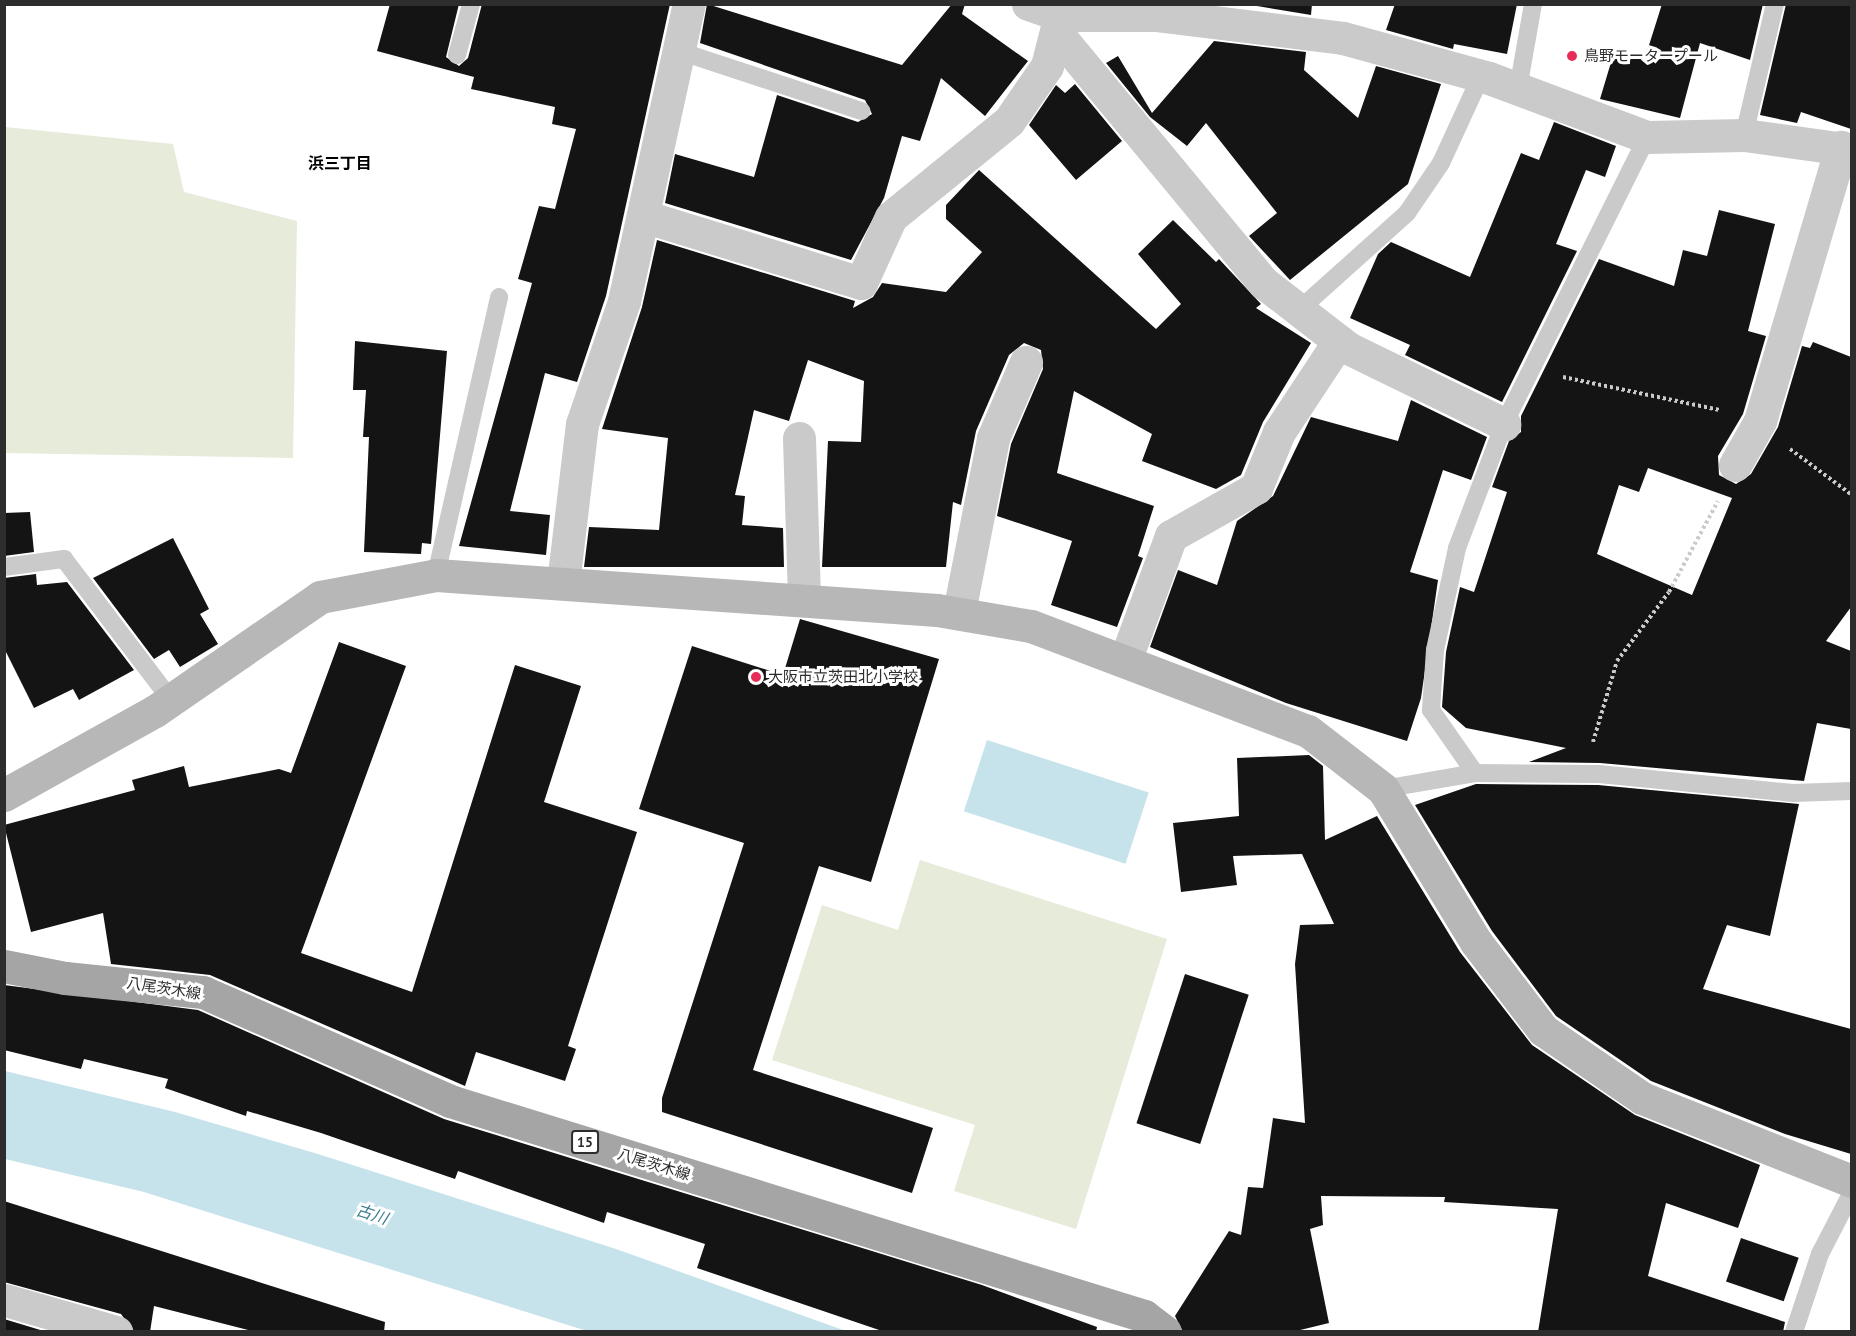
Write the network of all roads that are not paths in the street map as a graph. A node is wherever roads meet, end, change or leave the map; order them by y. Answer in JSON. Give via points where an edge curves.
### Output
{"nodes":[{"id":1,"x":471,"y":4,"type":"edge"},
{"id":2,"x":689,"y":4,"type":"edge"},
{"id":3,"x":1028,"y":4,"type":"edge"},
{"id":4,"x":1533,"y":4,"type":"edge"},
{"id":5,"x":1775,"y":4,"type":"edge"},
{"id":6,"x":1060,"y":17,"type":"edge"},
{"id":7,"x":679,"y":51,"type":"junction"},
{"id":8,"x":457,"y":54,"type":"dead end"},
{"id":9,"x":1481,"y":76,"type":"junction"},
{"id":10,"x":1518,"y":88,"type":"junction"},
{"id":11,"x":861,"y":111,"type":"dead end"},
{"id":12,"x":1743,"y":135,"type":"junction"},
{"id":13,"x":1647,"y":137,"type":"junction"},
{"id":14,"x":1846,"y":148,"type":"edge"},
{"id":15,"x":643,"y":216,"type":"junction"},
{"id":16,"x":499,"y":297,"type":"dead end"},
{"id":17,"x":1299,"y":310,"type":"junction"},
{"id":18,"x":1339,"y":341,"type":"junction"},
{"id":19,"x":1026,"y":362,"type":"dead end"},
{"id":20,"x":1504,"y":424,"type":"junction"},
{"id":21,"x":799,"y":438,"type":"dead end"},
{"id":22,"x":1735,"y":465,"type":"road end"},
{"id":23,"x":4,"y":567,"type":"edge"},
{"id":24,"x":436,"y":575,"type":"junction"},
{"id":25,"x":563,"y":583,"type":"junction"},
{"id":26,"x":804,"y":600,"type":"junction"},
{"id":27,"x":959,"y":612,"type":"junction"},
{"id":28,"x":1126,"y":658,"type":"junction"},
{"id":29,"x":171,"y":700,"type":"junction"},
{"id":30,"x":1475,"y":773,"type":"junction"},
{"id":31,"x":1383,"y":789,"type":"junction"},
{"id":32,"x":1851,"y":791,"type":"edge"},
{"id":33,"x":4,"y":795,"type":"edge"},
{"id":34,"x":4,"y":966,"type":"edge"},
{"id":35,"x":1851,"y":1181,"type":"edge"},
{"id":36,"x":1851,"y":1192,"type":"edge"},
{"id":37,"x":5,"y":1300,"type":"edge"},
{"id":38,"x":116,"y":1332,"type":"edge"},
{"id":39,"x":1165,"y":1332,"type":"edge"},
{"id":40,"x":1794,"y":1332,"type":"edge"}],
"edges":[{"from":1,"to":8,"type":"lane"},
{"from":2,"to":7,"type":"street"},
{"from":3,"to":6,"type":"street"},
{"from":4,"to":10,"type":"lane"},
{"from":5,"to":12,"type":"lane"},
{"from":6,"to":9,"type":"street","via":[[1157,15],[1343,38]]},
{"from":6,"to":15,"type":"street","via":[[1047,66],[1010,121],[891,218],[861,283]]},
{"from":6,"to":17,"type":"street","via":[[1264,283]]},
{"from":7,"to":11,"type":"lane"},
{"from":7,"to":15,"type":"street"},
{"from":9,"to":10,"type":"street"},
{"from":9,"to":17,"type":"lane","via":[[1441,163],[1407,213]]},
{"from":10,"to":13,"type":"street"},
{"from":12,"to":13,"type":"street"},
{"from":12,"to":14,"type":"street"},
{"from":13,"to":20,"type":"lane"},
{"from":14,"to":22,"type":"street","via":[[1760,422]]},
{"from":15,"to":25,"type":"street","via":[[605,369],[582,423]]},
{"from":16,"to":24,"type":"lane"},
{"from":17,"to":18,"type":"street"},
{"from":18,"to":20,"type":"street"},
{"from":18,"to":28,"type":"street","via":[[1279,432],[1256,488],[1171,536]]},
{"from":19,"to":27,"type":"street","via":[[993,438]]},
{"from":20,"to":30,"type":"lane","via":[[1457,548],[1435,650],[1431,710]]},
{"from":21,"to":26,"type":"street"},
{"from":23,"to":29,"type":"lane","via":[[64,559]]},
{"from":24,"to":25,"type":"street"},
{"from":24,"to":29,"type":"street","via":[[320,597]]},
{"from":25,"to":26,"type":"street"},
{"from":26,"to":27,"type":"street"},
{"from":27,"to":28,"type":"street","via":[[1031,627]]},
{"from":28,"to":31,"type":"street","via":[[1308,731]]},
{"from":29,"to":33,"type":"street"},
{"from":30,"to":31,"type":"lane"},
{"from":30,"to":32,"type":"lane","via":[[1583,775],[1793,793]]},
{"from":31,"to":35,"type":"street","via":[[1476,942],[1543,1030],[1642,1098]]},
{"from":34,"to":39,"type":"main road","name":"八尾茨木線","number":"15","via":[[65,978],[203,992],[450,1101],[1144,1316]]},
{"from":36,"to":40,"type":"lane","via":[[1820,1254]]},
{"from":37,"to":38,"type":"street"}]}
